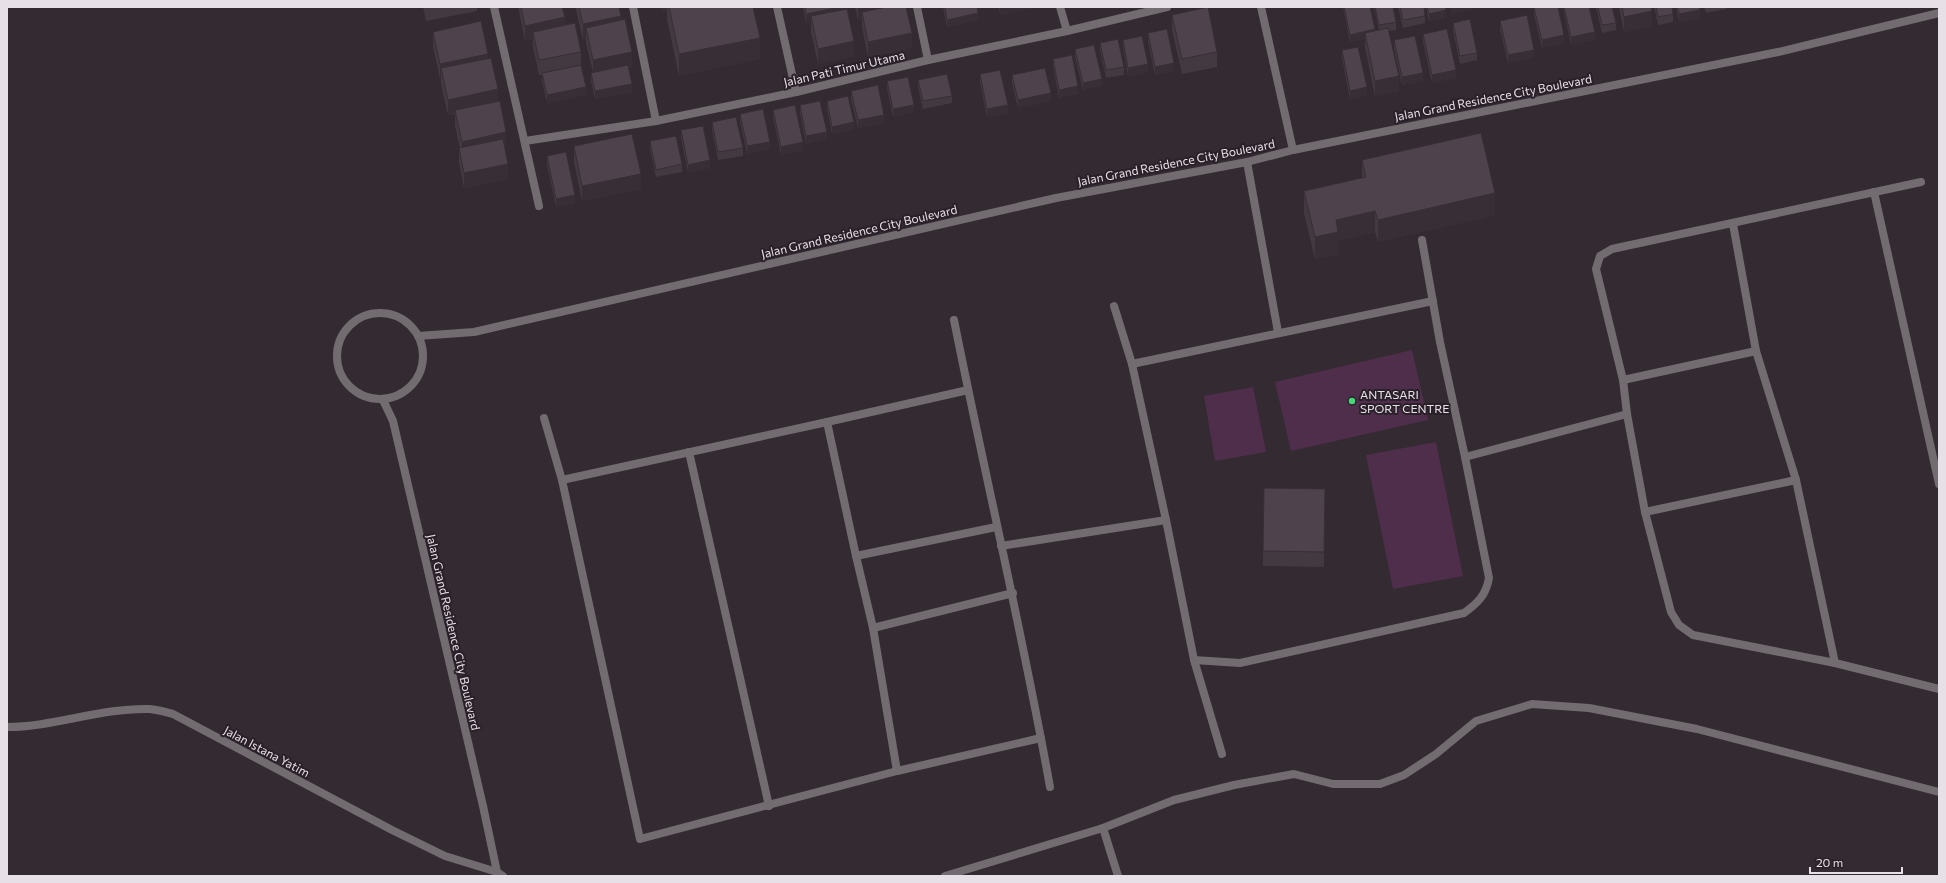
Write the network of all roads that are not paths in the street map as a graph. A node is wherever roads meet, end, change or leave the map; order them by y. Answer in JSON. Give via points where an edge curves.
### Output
{"nodes":[{"id":1,"x":494,"y":7,"type":"edge"},
{"id":2,"x":633,"y":7,"type":"edge"},
{"id":3,"x":777,"y":7,"type":"edge"},
{"id":4,"x":917,"y":7,"type":"edge"},
{"id":5,"x":1060,"y":7,"type":"edge"},
{"id":6,"x":1167,"y":7,"type":"edge"},
{"id":7,"x":1261,"y":7,"type":"edge"},
{"id":8,"x":1939,"y":13,"type":"edge"},
{"id":9,"x":1067,"y":31,"type":"junction"},
{"id":10,"x":928,"y":60,"type":"junction"},
{"id":11,"x":796,"y":92,"type":"junction"},
{"id":12,"x":656,"y":121,"type":"junction"},
{"id":13,"x":525,"y":141,"type":"junction"},
{"id":14,"x":1293,"y":150,"type":"junction"},
{"id":15,"x":1247,"y":162,"type":"junction"},
{"id":16,"x":1921,"y":182,"type":"dead end"},
{"id":17,"x":1874,"y":192,"type":"junction"},
{"id":18,"x":539,"y":206,"type":"dead end"},
{"id":19,"x":1733,"y":224,"type":"junction"},
{"id":20,"x":1422,"y":240,"type":"dead end"},
{"id":21,"x":1433,"y":301,"type":"junction"},
{"id":22,"x":1114,"y":306,"type":"dead end"},
{"id":23,"x":954,"y":320,"type":"dead end"},
{"id":24,"x":1278,"y":332,"type":"junction"},
{"id":25,"x":418,"y":336,"type":"junction"},
{"id":26,"x":1756,"y":351,"type":"junction"},
{"id":27,"x":1132,"y":364,"type":"junction"},
{"id":28,"x":1623,"y":380,"type":"junction"},
{"id":29,"x":968,"y":390,"type":"junction"},
{"id":30,"x":383,"y":400,"type":"junction"},
{"id":31,"x":1627,"y":414,"type":"junction"},
{"id":32,"x":544,"y":418,"type":"dead end"},
{"id":33,"x":828,"y":422,"type":"junction"},
{"id":34,"x":689,"y":452,"type":"junction"},
{"id":35,"x":1465,"y":457,"type":"junction"},
{"id":36,"x":562,"y":480,"type":"junction"},
{"id":37,"x":1796,"y":480,"type":"junction"},
{"id":38,"x":1939,"y":484,"type":"edge"},
{"id":39,"x":1645,"y":512,"type":"junction"},
{"id":40,"x":1166,"y":520,"type":"junction"},
{"id":41,"x":996,"y":527,"type":"junction"},
{"id":42,"x":1001,"y":546,"type":"junction"},
{"id":43,"x":856,"y":556,"type":"junction"},
{"id":44,"x":1012,"y":594,"type":"junction"},
{"id":45,"x":873,"y":628,"type":"junction"},
{"id":46,"x":1194,"y":660,"type":"junction"},
{"id":47,"x":1835,"y":663,"type":"junction"},
{"id":48,"x":1939,"y":689,"type":"edge"},
{"id":49,"x":7,"y":727,"type":"edge"},
{"id":50,"x":1041,"y":738,"type":"junction"},
{"id":51,"x":1222,"y":754,"type":"dead end"},
{"id":52,"x":897,"y":771,"type":"junction"},
{"id":53,"x":1050,"y":786,"type":"dead end"},
{"id":54,"x":1939,"y":792,"type":"edge"},
{"id":55,"x":769,"y":806,"type":"junction"},
{"id":56,"x":1102,"y":828,"type":"junction"},
{"id":57,"x":500,"y":874,"type":"edge"},
{"id":58,"x":945,"y":876,"type":"edge"},
{"id":59,"x":1118,"y":876,"type":"edge"}],
"edges":[{"from":1,"to":13,"type":"street"},
{"from":2,"to":12,"type":"street"},
{"from":3,"to":11,"type":"street"},
{"from":4,"to":10,"type":"street"},
{"from":5,"to":9,"type":"street"},
{"from":6,"to":9,"type":"street","name":"Jalan Pati Timur Utama"},
{"from":7,"to":14,"type":"street"},
{"from":8,"to":14,"type":"street","name":"Jalan Grand Residence City Boulevard","via":[[1778,52]]},
{"from":9,"to":10,"type":"street","name":"Jalan Pati Timur Utama"},
{"from":10,"to":11,"type":"street","name":"Jalan Pati Timur Utama"},
{"from":11,"to":12,"type":"street","name":"Jalan Pati Timur Utama"},
{"from":12,"to":13,"type":"street","name":"Jalan Pati Timur Utama"},
{"from":13,"to":18,"type":"street"},
{"from":14,"to":15,"type":"street","name":"Jalan Grand Residence City Boulevard"},
{"from":15,"to":24,"type":"street"},
{"from":15,"to":25,"type":"street","name":"Jalan Grand Residence City Boulevard","via":[[1056,198],[474,332]]},
{"from":16,"to":17,"type":"street"},
{"from":17,"to":19,"type":"street"},
{"from":17,"to":38,"type":"street"},
{"from":19,"to":26,"type":"street"},
{"from":19,"to":28,"type":"street","via":[[1612,249],[1600,256],[1596,269]]},
{"from":20,"to":21,"type":"street"},
{"from":21,"to":24,"type":"street"},
{"from":21,"to":35,"type":"street"},
{"from":22,"to":27,"type":"street"},
{"from":23,"to":29,"type":"street"},
{"from":24,"to":27,"type":"street"},
{"from":25,"to":30,"type":"street","via":[[423,353],[421,370],[413,384],[400,395]]},
{"from":25,"to":30,"type":"street","via":[[408,323],[392,315],[376,313],[360,318],[346,328],[338,343],[336,360],[341,376],[352,389],[366,398]]},
{"from":26,"to":28,"type":"street"},
{"from":26,"to":37,"type":"street"},
{"from":27,"to":40,"type":"street"},
{"from":28,"to":31,"type":"street"},
{"from":29,"to":33,"type":"street"},
{"from":29,"to":41,"type":"street"},
{"from":30,"to":57,"type":"street","name":"Jalan Grand Residence City Boulevard","via":[[393,421]]},
{"from":31,"to":35,"type":"street"},
{"from":31,"to":39,"type":"street"},
{"from":32,"to":36,"type":"street"},
{"from":33,"to":34,"type":"street"},
{"from":33,"to":43,"type":"street"},
{"from":34,"to":36,"type":"street"},
{"from":34,"to":55,"type":"street"},
{"from":35,"to":46,"type":"street","via":[[1489,578],[1487,589],[1476,605],[1464,613],[1240,663]]},
{"from":36,"to":55,"type":"street","via":[[640,839]]},
{"from":37,"to":39,"type":"street"},
{"from":37,"to":47,"type":"street"},
{"from":39,"to":47,"type":"street","via":[[1671,612],[1679,625],[1693,635]]},
{"from":40,"to":42,"type":"street"},
{"from":40,"to":46,"type":"street"},
{"from":41,"to":42,"type":"street"},
{"from":41,"to":43,"type":"street"},
{"from":42,"to":44,"type":"street"},
{"from":43,"to":45,"type":"street"},
{"from":44,"to":45,"type":"street"},
{"from":44,"to":50,"type":"street"},
{"from":45,"to":52,"type":"street"},
{"from":46,"to":51,"type":"street"},
{"from":47,"to":48,"type":"street"},
{"from":49,"to":57,"type":"street","name":"Jalan Istana Yatim","via":[[26,727],[129,710],[150,709],[172,714],[445,856]]},
{"from":50,"to":52,"type":"street"},
{"from":50,"to":53,"type":"street"},
{"from":52,"to":55,"type":"street"},
{"from":54,"to":56,"type":"street","via":[[1698,728],[1589,708],[1532,704],[1476,721],[1436,754],[1410,771],[1380,784],[1333,784],[1294,774],[1174,800]]},
{"from":56,"to":58,"type":"street"},
{"from":56,"to":59,"type":"street"}]}
